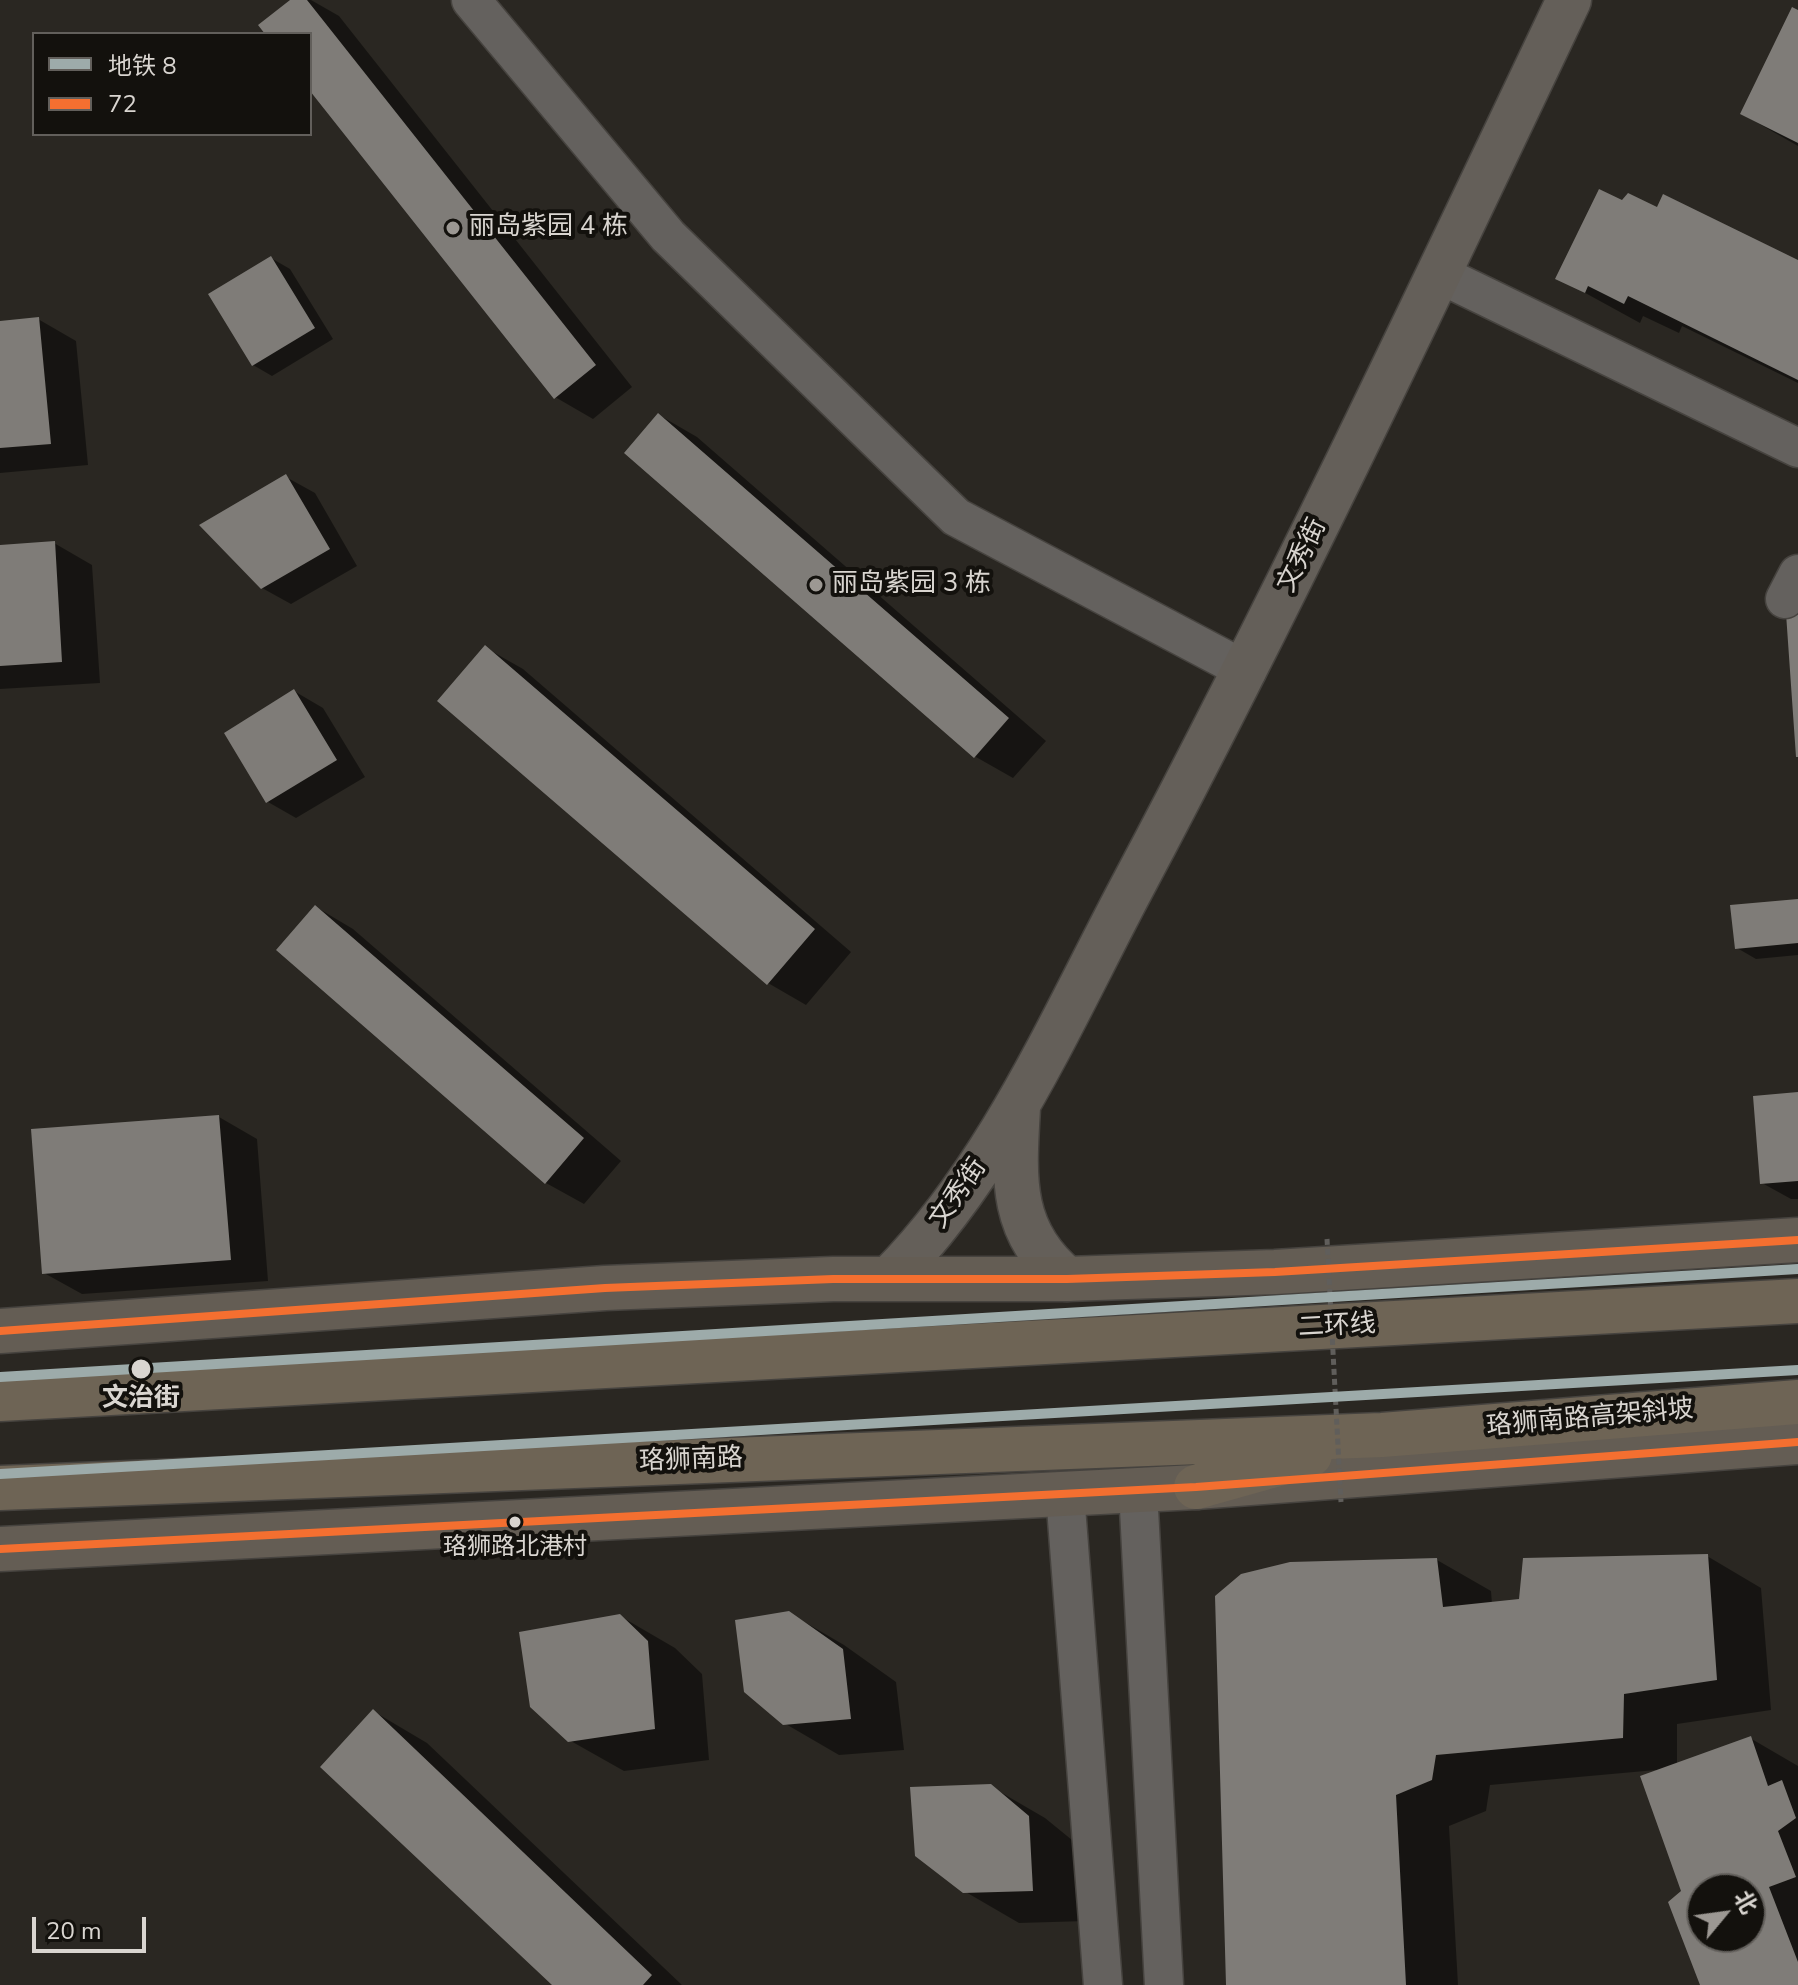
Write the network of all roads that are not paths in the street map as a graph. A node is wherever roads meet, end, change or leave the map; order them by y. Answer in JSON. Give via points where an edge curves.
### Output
{"nodes":[{"id":1,"x":471,"y":0,"type":"edge"},
{"id":2,"x":1569,"y":0,"type":"edge"},
{"id":3,"x":1439,"y":274,"type":"junction"},
{"id":4,"x":1798,"y":448,"type":"edge"},
{"id":5,"x":1247,"y":671,"type":"junction"},
{"id":6,"x":1018,"y":1102,"type":"junction"},
{"id":7,"x":1798,"y":1240,"type":"edge"},
{"id":8,"x":890,"y":1278,"type":"junction"},
{"id":9,"x":1067,"y":1279,"type":"junction"},
{"id":10,"x":1798,"y":1301,"type":"edge"},
{"id":11,"x":0,"y":1331,"type":"edge"},
{"id":12,"x":0,"y":1399,"type":"edge"},
{"id":13,"x":1798,"y":1402,"type":"edge"},
{"id":14,"x":1382,"y":1435,"type":"junction"},
{"id":15,"x":1798,"y":1442,"type":"edge"},
{"id":16,"x":1196,"y":1487,"type":"junction"},
{"id":17,"x":0,"y":1488,"type":"edge"},
{"id":18,"x":1138,"y":1490,"type":"junction"},
{"id":19,"x":1065,"y":1494,"type":"junction"},
{"id":20,"x":0,"y":1549,"type":"edge"},
{"id":21,"x":1103,"y":1985,"type":"edge"},
{"id":22,"x":1164,"y":1985,"type":"edge"}],
"edges":[{"from":1,"to":5,"type":"street","via":[[668,236],[956,517]]},
{"from":2,"to":3,"type":"street","name":"文秀街"},
{"from":3,"to":4,"type":"street"},
{"from":3,"to":5,"type":"street","name":"文秀街"},
{"from":5,"to":6,"type":"street","name":"文秀街"},
{"from":6,"to":8,"type":"street","name":"文秀街","via":[[970,1182]]},
{"from":6,"to":9,"type":"street","name":"文秀街","via":[[1019,1207],[1042,1256]]},
{"from":7,"to":9,"type":"main road","via":[[1275,1272]]},
{"from":8,"to":9,"type":"main road"},
{"from":8,"to":11,"type":"main road","via":[[605,1288]]},
{"from":10,"to":12,"type":"highway","name":"二环线"},
{"from":13,"to":14,"type":"highway","name":"珞狮南路高架斜坡"},
{"from":14,"to":16,"type":"highway"},
{"from":14,"to":17,"type":"highway","name":"珞狮南路"},
{"from":15,"to":16,"type":"main road","name":"珞狮南路"},
{"from":16,"to":18,"type":"main road","name":"珞狮南路"},
{"from":18,"to":19,"type":"main road","name":"珞狮南路"},
{"from":18,"to":22,"type":"street"},
{"from":19,"to":20,"type":"main road","name":"珞狮南路"},
{"from":19,"to":21,"type":"street"}]}
